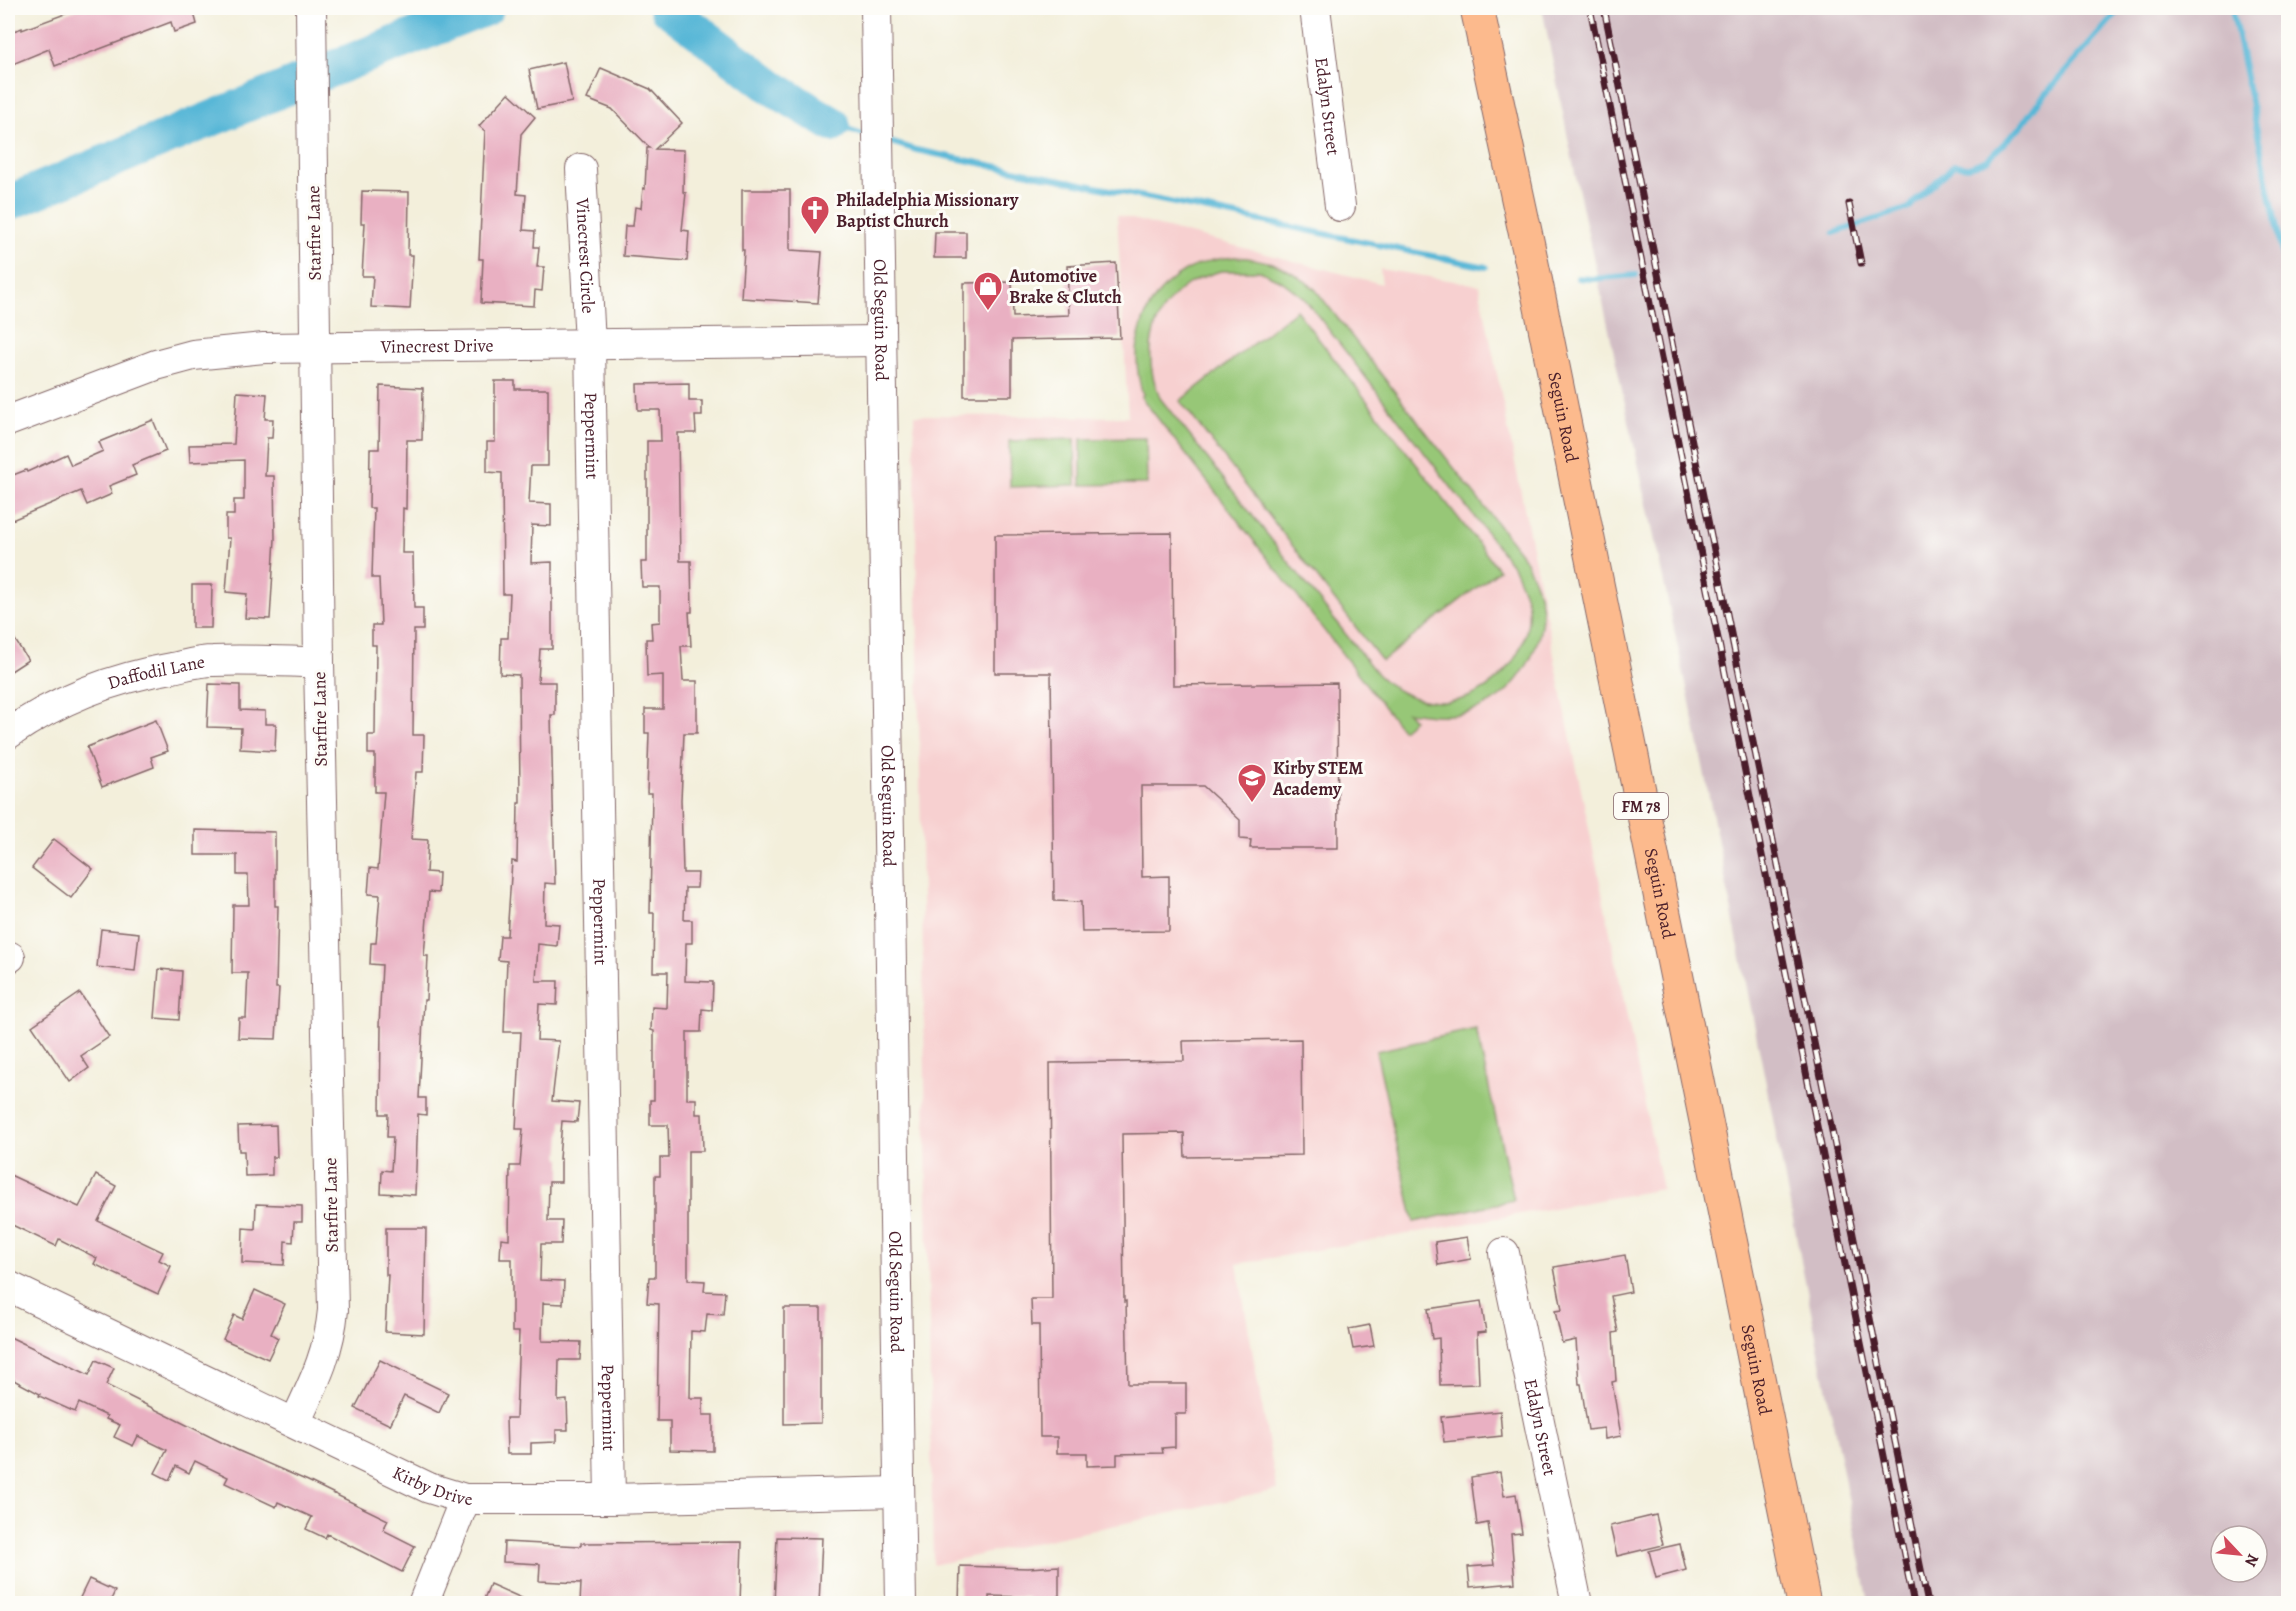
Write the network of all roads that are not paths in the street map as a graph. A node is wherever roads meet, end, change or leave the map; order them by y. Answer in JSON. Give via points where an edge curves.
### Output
{"nodes":[{"id":1,"x":311,"y":8,"type":"edge"},
{"id":2,"x":876,"y":8,"type":"edge"},
{"id":3,"x":1315,"y":8,"type":"edge"},
{"id":4,"x":1478,"y":8,"type":"edge"},
{"id":5,"x":581,"y":169,"type":"dead end"},
{"id":6,"x":1340,"y":206,"type":"dead end"},
{"id":7,"x":880,"y":341,"type":"junction"},
{"id":8,"x":590,"y":344,"type":"junction"},
{"id":9,"x":316,"y":347,"type":"junction"},
{"id":10,"x":8,"y":421,"type":"edge"},
{"id":11,"x":319,"y":662,"type":"junction"},
{"id":12,"x":8,"y":734,"type":"edge"},
{"id":13,"x":1504,"y":1253,"type":"dead end"},
{"id":14,"x":8,"y":1286,"type":"edge"},
{"id":15,"x":295,"y":1423,"type":"junction"},
{"id":16,"x":900,"y":1492,"type":"junction"},
{"id":17,"x":465,"y":1499,"type":"junction"},
{"id":18,"x":610,"y":1499,"type":"junction"},
{"id":19,"x":423,"y":1604,"type":"edge"},
{"id":20,"x":901,"y":1604,"type":"edge"},
{"id":21,"x":1577,"y":1604,"type":"edge"},
{"id":22,"x":1804,"y":1604,"type":"edge"}],
"edges":[{"from":1,"to":9,"type":"street","name":"Starfire Lane"},
{"from":2,"to":7,"type":"street","name":"Old Seguin Road"},
{"from":3,"to":6,"type":"street","name":"Edalyn Street"},
{"from":4,"to":22,"type":"main road","name":"Seguin Road","number":"FM 78"},
{"from":5,"to":8,"type":"street","name":"Vinecrest Circle"},
{"from":7,"to":8,"type":"street","name":"Vinecrest Drive"},
{"from":7,"to":16,"type":"street","name":"Old Seguin Road"},
{"from":8,"to":9,"type":"street","name":"Vinecrest Drive"},
{"from":8,"to":18,"type":"street","name":"Peppermint"},
{"from":9,"to":10,"type":"street","name":"Vinecrest Drive","via":[[193,355],[156,365]]},
{"from":9,"to":11,"type":"street","name":"Starfire Lane"},
{"from":11,"to":12,"type":"street","name":"Daffodil Lane","via":[[211,661],[157,670],[68,698]]},
{"from":11,"to":15,"type":"street","name":"Starfire Lane","via":[[333,1310],[321,1368]]},
{"from":13,"to":21,"type":"street","name":"Edalyn Street"},
{"from":14,"to":15,"type":"street","name":"Kirby Drive"},
{"from":15,"to":17,"type":"street","name":"Kirby Drive","via":[[429,1488]]},
{"from":16,"to":18,"type":"street","name":"Kirby Drive"},
{"from":16,"to":20,"type":"street","name":"Old Seguin Road"},
{"from":17,"to":18,"type":"street","name":"Kirby Drive"},
{"from":17,"to":19,"type":"street"}]}
